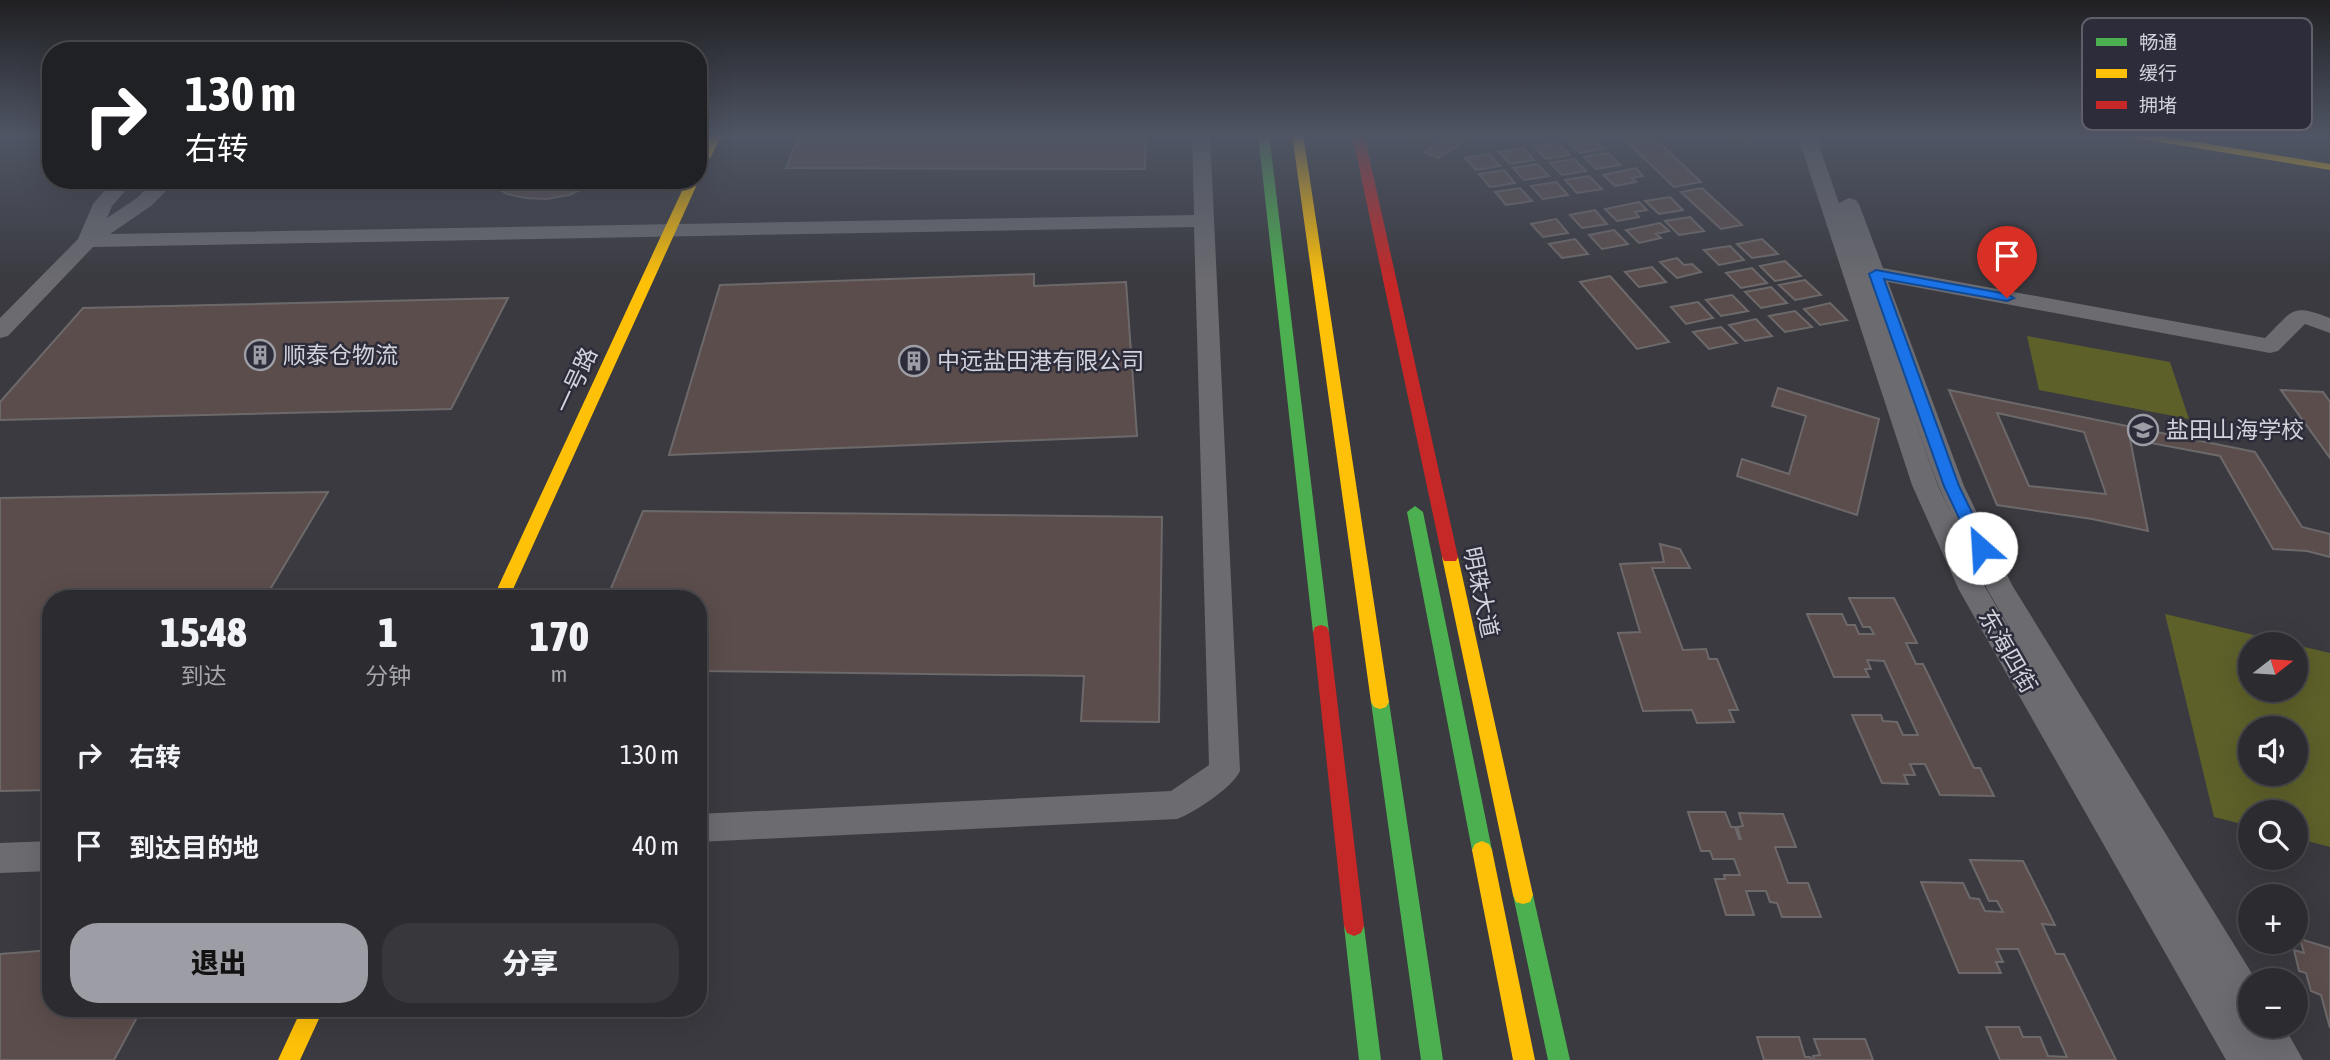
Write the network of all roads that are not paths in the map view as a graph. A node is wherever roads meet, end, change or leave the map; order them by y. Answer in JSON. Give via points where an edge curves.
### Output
{"nodes":[{"id":1,"x":1203,"y":183,"type":"edge"},
{"id":2,"x":1268,"y":183,"type":"edge"},
{"id":3,"x":1304,"y":183,"type":"edge"},
{"id":4,"x":1369,"y":183,"type":"edge"},
{"id":5,"x":1827,"y":183,"type":"edge"},
{"id":6,"x":1838,"y":183,"type":"edge"},
{"id":7,"x":117,"y":189,"type":"edge"},
{"id":8,"x":158,"y":189,"type":"edge"},
{"id":9,"x":689,"y":189,"type":"edge"},
{"id":10,"x":1205,"y":221,"type":"junction"},
{"id":11,"x":669,"y":231,"type":"junction"},
{"id":12,"x":88,"y":241,"type":"junction"},
{"id":13,"x":1865,"y":272,"type":"junction"},
{"id":14,"x":2330,"y":326,"type":"edge"},
{"id":15,"x":0,"y":331,"type":"edge"},
{"id":16,"x":1413,"y":501,"type":"dead end"},
{"id":17,"x":505,"y":590,"type":"edge"},
{"id":18,"x":707,"y":828,"type":"edge"},
{"id":19,"x":42,"y":856,"type":"edge"},
{"id":20,"x":0,"y":858,"type":"edge"},
{"id":21,"x":2238,"y":983,"type":"edge"},
{"id":22,"x":309,"y":1017,"type":"edge"},
{"id":23,"x":2271,"y":1038,"type":"edge"},
{"id":24,"x":289,"y":1060,"type":"edge"},
{"id":25,"x":1370,"y":1060,"type":"edge"},
{"id":26,"x":1432,"y":1060,"type":"edge"},
{"id":27,"x":1524,"y":1060,"type":"edge"},
{"id":28,"x":1559,"y":1060,"type":"edge"},
{"id":29,"x":2246,"y":1060,"type":"edge"},
{"id":30,"x":2285,"y":1060,"type":"edge"}],
"edges":[{"from":1,"to":10,"type":"street"},
{"from":2,"to":25,"type":"street"},
{"from":3,"to":26,"type":"street"},
{"from":4,"to":28,"type":"street","name":"明珠大道"},
{"from":5,"to":13,"type":"street","name":"东海四街"},
{"from":6,"to":13,"type":"street","name":"东海四街"},
{"from":7,"to":12,"type":"street","via":[[103,204]]},
{"from":8,"to":12,"type":"street"},
{"from":9,"to":11,"type":"street","name":"一号路"},
{"from":10,"to":11,"type":"street"},
{"from":10,"to":18,"type":"street","via":[[1225,771],[1177,804]]},
{"from":11,"to":12,"type":"street"},
{"from":11,"to":17,"type":"street","name":"一号路"},
{"from":12,"to":15,"type":"street"},
{"from":13,"to":14,"type":"street","via":[[2270,346],[2301,316]]},
{"from":13,"to":21,"type":"street","name":"东海四街","via":[[1951,486],[2001,589]]},
{"from":13,"to":29,"type":"street","name":"东海四街","via":[[1925,485],[1973,590]]},
{"from":16,"to":27,"type":"street"},
{"from":19,"to":20,"type":"street"},
{"from":22,"to":24,"type":"street"},
{"from":23,"to":30,"type":"street"}]}
